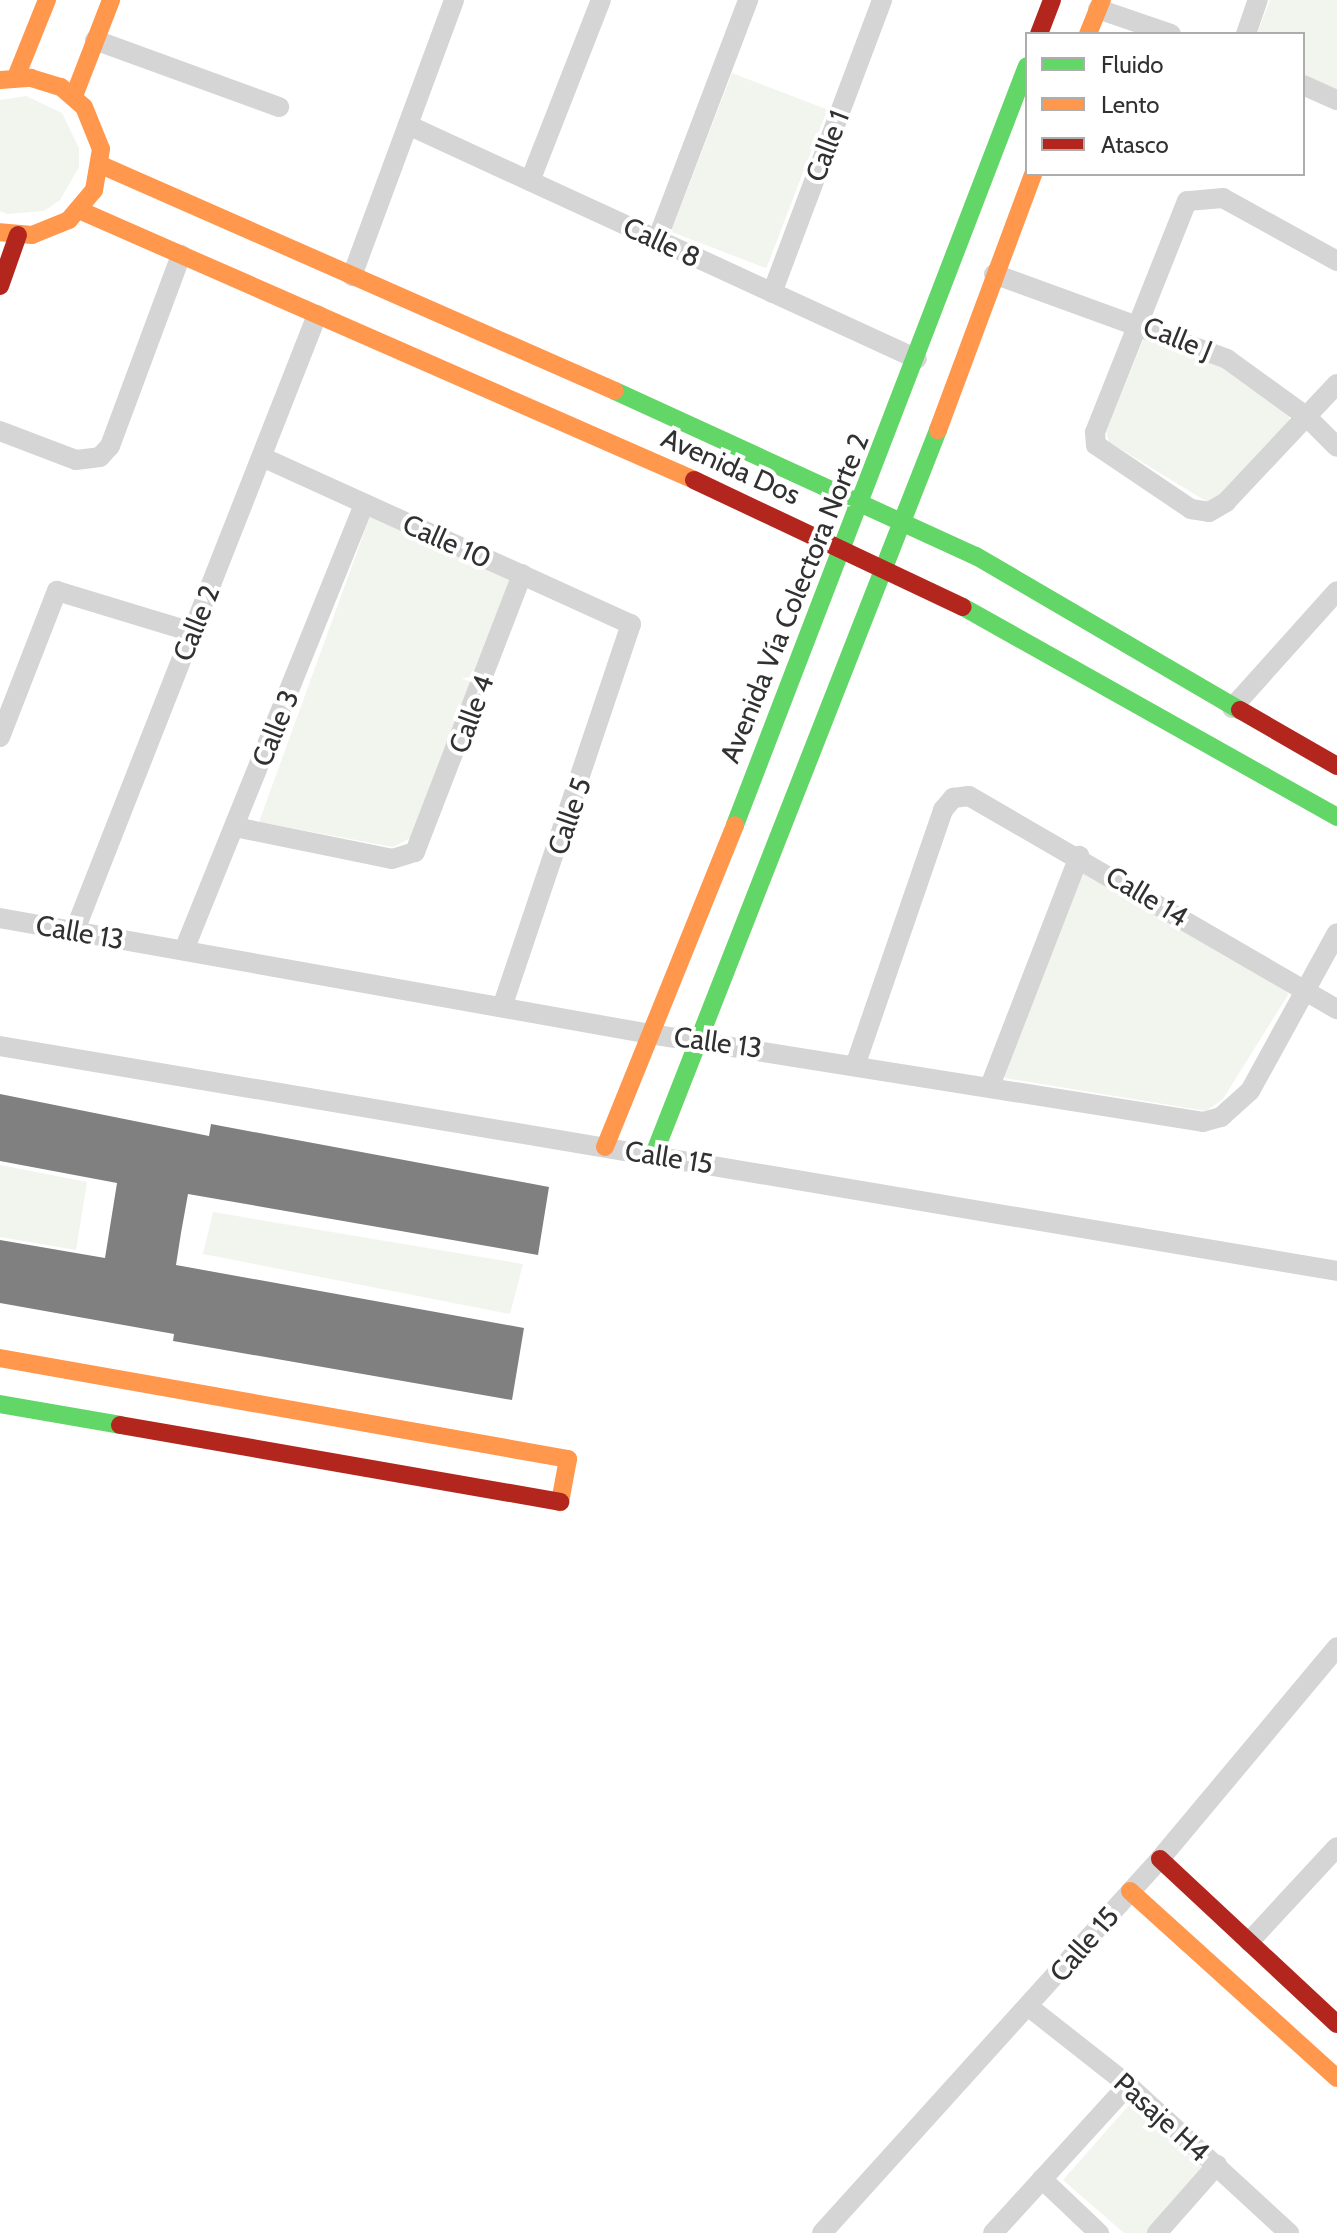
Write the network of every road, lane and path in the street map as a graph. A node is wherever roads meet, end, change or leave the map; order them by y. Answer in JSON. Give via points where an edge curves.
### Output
{"nodes":[{"id":1,"x":47,"y":0,"type":"edge"},
{"id":2,"x":111,"y":0,"type":"edge"},
{"id":3,"x":454,"y":0,"type":"edge"},
{"id":4,"x":601,"y":0,"type":"edge"},
{"id":5,"x":748,"y":0,"type":"edge"},
{"id":6,"x":882,"y":0,"type":"edge"},
{"id":7,"x":1052,"y":0,"type":"edge"},
{"id":8,"x":1258,"y":0,"type":"edge"},
{"id":9,"x":1100,"y":4,"type":"edge"},
{"id":10,"x":1040,"y":32,"type":"edge"},
{"id":11,"x":1089,"y":32,"type":"edge"},
{"id":12,"x":1166,"y":32,"type":"edge"},
{"id":13,"x":1247,"y":32,"type":"edge"},
{"id":14,"x":95,"y":40,"type":"junction"},
{"id":15,"x":1025,"y":71,"type":"edge"},
{"id":16,"x":8,"y":79,"type":"edge"},
{"id":17,"x":1305,"y":86,"type":"edge"},
{"id":18,"x":74,"y":96,"type":"junction"},
{"id":19,"x":1337,"y":100,"type":"edge"},
{"id":20,"x":279,"y":107,"type":"dead end"},
{"id":21,"x":408,"y":125,"type":"junction"},
{"id":22,"x":101,"y":165,"type":"junction"},
{"id":23,"x":1032,"y":176,"type":"edge"},
{"id":24,"x":530,"y":181,"type":"junction"},
{"id":25,"x":79,"y":210,"type":"junction"},
{"id":26,"x":9,"y":233,"type":"edge"},
{"id":27,"x":657,"y":240,"type":"junction"},
{"id":28,"x":181,"y":255,"type":"junction"},
{"id":29,"x":1337,"y":261,"type":"edge"},
{"id":30,"x":994,"y":274,"type":"junction"},
{"id":31,"x":352,"y":276,"type":"junction"},
{"id":32,"x":0,"y":286,"type":"edge"},
{"id":33,"x":772,"y":293,"type":"junction"},
{"id":34,"x":317,"y":315,"type":"junction"},
{"id":35,"x":1141,"y":323,"type":"junction"},
{"id":36,"x":917,"y":359,"type":"junction"},
{"id":37,"x":1337,"y":384,"type":"edge"},
{"id":38,"x":1307,"y":417,"type":"junction"},
{"id":39,"x":0,"y":431,"type":"edge"},
{"id":40,"x":1337,"y":447,"type":"edge"},
{"id":41,"x":262,"y":457,"type":"junction"},
{"id":42,"x":864,"y":501,"type":"junction"},
{"id":43,"x":364,"y":504,"type":"junction"},
{"id":44,"x":903,"y":520,"type":"junction"},
{"id":45,"x":847,"y":547,"type":"junction"},
{"id":46,"x":887,"y":567,"type":"junction"},
{"id":47,"x":522,"y":574,"type":"junction"},
{"id":48,"x":1337,"y":591,"type":"edge"},
{"id":49,"x":631,"y":624,"type":"joint"},
{"id":50,"x":192,"y":632,"type":"junction"},
{"id":51,"x":1232,"y":708,"type":"junction"},
{"id":52,"x":0,"y":737,"type":"edge"},
{"id":53,"x":1337,"y":766,"type":"edge"},
{"id":54,"x":1337,"y":817,"type":"edge"},
{"id":55,"x":235,"y":827,"type":"junction"},
{"id":56,"x":1079,"y":856,"type":"junction"},
{"id":57,"x":0,"y":918,"type":"edge"},
{"id":58,"x":75,"y":930,"type":"junction"},
{"id":59,"x":1337,"y":933,"type":"edge"},
{"id":60,"x":184,"y":950,"type":"junction"},
{"id":61,"x":1305,"y":989,"type":"junction"},
{"id":62,"x":502,"y":1007,"type":"junction"},
{"id":63,"x":1337,"y":1009,"type":"edge"},
{"id":64,"x":650,"y":1034,"type":"junction"},
{"id":65,"x":698,"y":1037,"type":"junction"},
{"id":66,"x":0,"y":1046,"type":"edge"},
{"id":67,"x":856,"y":1063,"type":"junction"},
{"id":68,"x":990,"y":1086,"type":"junction"},
{"id":69,"x":605,"y":1147,"type":"junction"},
{"id":70,"x":654,"y":1154,"type":"junction"},
{"id":71,"x":1337,"y":1271,"type":"edge"},
{"id":72,"x":0,"y":1358,"type":"edge"},
{"id":73,"x":0,"y":1404,"type":"edge"},
{"id":74,"x":520,"y":1472,"type":"junction"},
{"id":75,"x":1337,"y":1647,"type":"edge"},
{"id":76,"x":1337,"y":1847,"type":"edge"},
{"id":77,"x":1160,"y":1859,"type":"junction"},
{"id":78,"x":1130,"y":1891,"type":"junction"},
{"id":79,"x":1249,"y":1942,"type":"junction"},
{"id":80,"x":1029,"y":2007,"type":"junction"},
{"id":81,"x":1337,"y":2024,"type":"edge"},
{"id":82,"x":1337,"y":2078,"type":"edge"},
{"id":83,"x":1128,"y":2085,"type":"junction"},
{"id":84,"x":1217,"y":2165,"type":"junction"},
{"id":85,"x":1042,"y":2179,"type":"junction"},
{"id":86,"x":822,"y":2233,"type":"edge"},
{"id":87,"x":993,"y":2233,"type":"edge"},
{"id":88,"x":1099,"y":2233,"type":"edge"},
{"id":89,"x":1157,"y":2233,"type":"edge"},
{"id":90,"x":1289,"y":2233,"type":"edge"}],
"edges":[{"from":1,"to":16,"type":"street"},
{"from":2,"to":14,"type":"street"},
{"from":3,"to":21,"type":"street"},
{"from":4,"to":24,"type":"street"},
{"from":5,"to":27,"type":"street"},
{"from":6,"to":33,"type":"street","name":"Calle 1"},
{"from":7,"to":10,"type":"street"},
{"from":8,"to":13,"type":"street"},
{"from":9,"to":11,"type":"street"},
{"from":9,"to":12,"type":"street"},
{"from":14,"to":18,"type":"street"},
{"from":14,"to":20,"type":"street"},
{"from":15,"to":36,"type":"street","name":"Avenida Vía Colectora Norte 2"},
{"from":16,"to":18,"type":"street","via":[[47,81]]},
{"from":17,"to":19,"type":"street"},
{"from":18,"to":22,"type":"street","via":[[92,120]]},
{"from":21,"to":24,"type":"street","name":"Calle 8"},
{"from":21,"to":31,"type":"street"},
{"from":22,"to":25,"type":"street"},
{"from":22,"to":31,"type":"street","name":"Avenida Dos"},
{"from":23,"to":30,"type":"street"},
{"from":24,"to":27,"type":"street","name":"Calle 8"},
{"from":25,"to":26,"type":"street","via":[[45,232]]},
{"from":25,"to":28,"type":"street","name":"Avenida Dos"},
{"from":26,"to":32,"type":"street"},
{"from":27,"to":33,"type":"street","name":"Calle 8"},
{"from":28,"to":34,"type":"street","name":"Avenida Dos"},
{"from":28,"to":39,"type":"street","via":[[110,446],[100,457],[76,460]]},
{"from":29,"to":35,"type":"street","via":[[1223,198],[1201,196],[1181,208]]},
{"from":30,"to":35,"type":"street","name":"Calle J"},
{"from":30,"to":44,"type":"street"},
{"from":31,"to":42,"type":"street","name":"Avenida Dos"},
{"from":33,"to":36,"type":"street","name":"Calle 8"},
{"from":34,"to":41,"type":"street","name":"Calle 2"},
{"from":34,"to":45,"type":"street","name":"Avenida Dos"},
{"from":35,"to":38,"type":"street","name":"Calle J","via":[[1237,364]]},
{"from":35,"to":38,"type":"street","via":[[1095,432],[1096,445],[1191,509],[1209,512],[1226,502]]},
{"from":36,"to":42,"type":"street","name":"Avenida Vía Colectora Norte 2"},
{"from":37,"to":38,"type":"street"},
{"from":38,"to":40,"type":"street","name":"Calle J"},
{"from":41,"to":43,"type":"street","name":"Calle 10"},
{"from":41,"to":50,"type":"street","name":"Calle 2"},
{"from":42,"to":44,"type":"street","name":"Avenida Dos"},
{"from":42,"to":45,"type":"street","name":"Avenida Vía Colectora Norte 2"},
{"from":43,"to":47,"type":"street","name":"Calle 10"},
{"from":43,"to":55,"type":"street","name":"Calle 3"},
{"from":44,"to":46,"type":"street"},
{"from":44,"to":51,"type":"street","name":"Avenida Dos"},
{"from":45,"to":46,"type":"street","name":"Avenida Dos"},
{"from":45,"to":64,"type":"street","name":"Avenida Vía Colectora Norte 2"},
{"from":46,"to":54,"type":"street","name":"Avenida Dos","via":[[1068,661]]},
{"from":46,"to":65,"type":"street"},
{"from":47,"to":49,"type":"street","name":"Calle 10"},
{"from":47,"to":55,"type":"street","name":"Calle 4","via":[[415,852],[392,859]]},
{"from":48,"to":51,"type":"street"},
{"from":49,"to":62,"type":"street","name":"Calle 5"},
{"from":50,"to":52,"type":"street","via":[[57,591]]},
{"from":50,"to":58,"type":"street","name":"Calle 2"},
{"from":51,"to":53,"type":"street","name":"Avenida Dos"},
{"from":55,"to":60,"type":"street","name":"Calle 3"},
{"from":56,"to":61,"type":"street","name":"Calle 14"},
{"from":56,"to":67,"type":"street","name":"Calle 14","via":[[983,799],[953,798],[943,810]]},
{"from":56,"to":68,"type":"street"},
{"from":57,"to":58,"type":"street","name":"Calle 13"},
{"from":58,"to":60,"type":"street","name":"Calle 13"},
{"from":59,"to":61,"type":"street","name":"Calle 13"},
{"from":60,"to":62,"type":"street","name":"Calle 13"},
{"from":61,"to":63,"type":"street","name":"Calle 14"},
{"from":61,"to":68,"type":"street","name":"Calle 13","via":[[1250,1091],[1221,1117],[1203,1122]]},
{"from":62,"to":64,"type":"street","name":"Calle 13"},
{"from":64,"to":65,"type":"street","name":"Calle 13"},
{"from":64,"to":69,"type":"street","name":"Avenida Vía Colectora Norte 2"},
{"from":65,"to":67,"type":"street","name":"Calle 13"},
{"from":65,"to":70,"type":"street"},
{"from":66,"to":69,"type":"street","name":"Calle 15"},
{"from":67,"to":68,"type":"street","name":"Calle 13"},
{"from":69,"to":70,"type":"street","name":"Calle 15"},
{"from":70,"to":71,"type":"street","name":"Calle 15"},
{"from":72,"to":74,"type":"street"},
{"from":73,"to":74,"type":"street"},
{"from":74,"to":74,"type":"street","via":[[568,1459],[560,1504]]},
{"from":75,"to":77,"type":"street","name":"Calle 15"},
{"from":76,"to":79,"type":"street"},
{"from":77,"to":78,"type":"street","name":"Calle 15"},
{"from":77,"to":79,"type":"street"},
{"from":78,"to":80,"type":"street","name":"Calle 15"},
{"from":78,"to":82,"type":"street"},
{"from":79,"to":81,"type":"street"},
{"from":80,"to":83,"type":"street","name":"Pasaje H4"},
{"from":80,"to":86,"type":"street","name":"Calle 15"},
{"from":83,"to":84,"type":"street","name":"Pasaje H4"},
{"from":83,"to":85,"type":"street"},
{"from":84,"to":89,"type":"street"},
{"from":84,"to":90,"type":"street","name":"Pasaje H4"},
{"from":85,"to":87,"type":"street"},
{"from":85,"to":88,"type":"street"}]}
